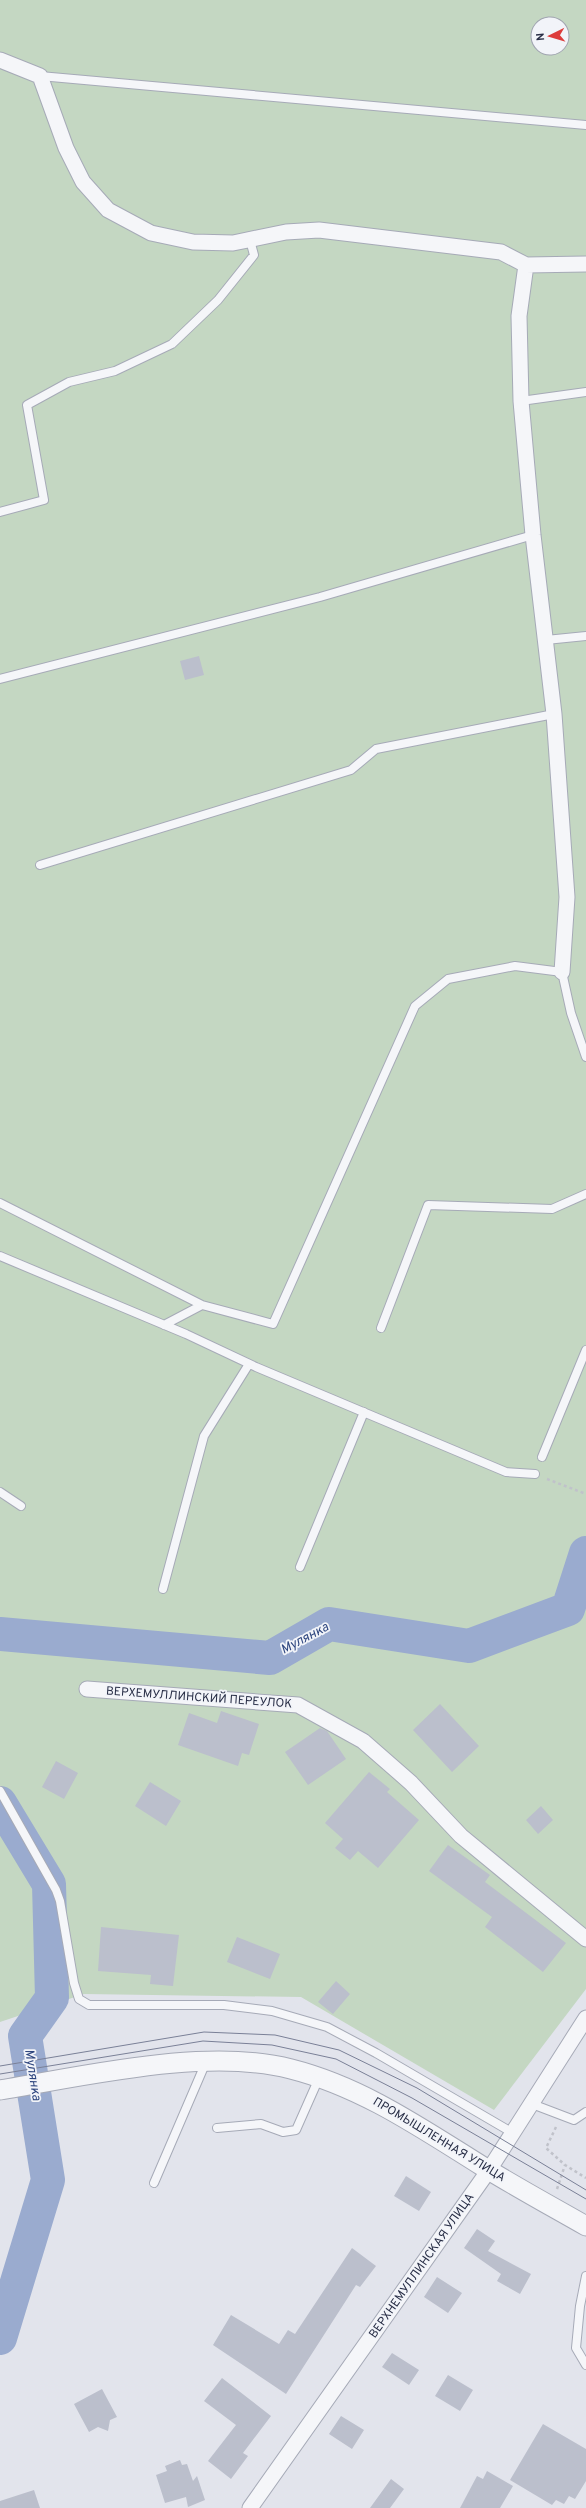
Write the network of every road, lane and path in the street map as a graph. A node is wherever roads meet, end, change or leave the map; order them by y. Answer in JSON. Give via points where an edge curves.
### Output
{"nodes":[{"id":1,"x":0,"y":60,"type":"edge"},
{"id":2,"x":40,"y":76,"type":"junction"},
{"id":3,"x":586,"y":125,"type":"edge"},
{"id":4,"x":250,"y":240,"type":"junction"},
{"id":5,"x":586,"y":264,"type":"edge"},
{"id":6,"x":526,"y":265,"type":"junction"},
{"id":7,"x":586,"y":392,"type":"edge"},
{"id":8,"x":521,"y":401,"type":"junction"},
{"id":9,"x":0,"y":512,"type":"edge"},
{"id":10,"x":533,"y":535,"type":"junction"},
{"id":11,"x":586,"y":636,"type":"edge"},
{"id":12,"x":546,"y":640,"type":"junction"},
{"id":13,"x":0,"y":679,"type":"edge"},
{"id":14,"x":554,"y":714,"type":"junction"},
{"id":15,"x":40,"y":865,"type":"dead end"},
{"id":16,"x":562,"y":972,"type":"junction"},
{"id":17,"x":586,"y":1056,"type":"edge"},
{"id":18,"x":586,"y":1194,"type":"edge"},
{"id":19,"x":0,"y":1203,"type":"edge"},
{"id":20,"x":0,"y":1256,"type":"edge"},
{"id":21,"x":202,"y":1305,"type":"junction"},
{"id":22,"x":164,"y":1325,"type":"junction"},
{"id":23,"x":381,"y":1328,"type":"dead end"},
{"id":24,"x":586,"y":1350,"type":"edge"},
{"id":25,"x":249,"y":1364,"type":"junction"},
{"id":26,"x":364,"y":1412,"type":"junction"},
{"id":27,"x":542,"y":1457,"type":"dead end"},
{"id":28,"x":535,"y":1474,"type":"joint"},
{"id":29,"x":0,"y":1492,"type":"edge"},
{"id":30,"x":586,"y":1494,"type":"edge"},
{"id":31,"x":21,"y":1506,"type":"dead end"},
{"id":32,"x":300,"y":1567,"type":"dead end"},
{"id":33,"x":163,"y":1588,"type":"dead end"},
{"id":34,"x":87,"y":1689,"type":"dead end"},
{"id":35,"x":0,"y":1791,"type":"edge"},
{"id":36,"x":586,"y":1939,"type":"edge"},
{"id":37,"x":585,"y":2022,"type":"edge"},
{"id":38,"x":206,"y":2062,"type":"junction"},
{"id":39,"x":319,"y":2078,"type":"junction"},
{"id":40,"x":0,"y":2090,"type":"edge"},
{"id":41,"x":532,"y":2104,"type":"junction"},
{"id":42,"x":586,"y":2112,"type":"edge"},
{"id":43,"x":560,"y":2115,"type":"junction"},
{"id":44,"x":217,"y":2128,"type":"dead end"},
{"id":45,"x":513,"y":2133,"type":"junction"},
{"id":46,"x":566,"y":2165,"type":"junction"},
{"id":47,"x":489,"y":2170,"type":"junction"},
{"id":48,"x":586,"y":2178,"type":"edge"},
{"id":49,"x":154,"y":2183,"type":"dead end"},
{"id":50,"x":557,"y":2190,"type":"dead end"},
{"id":51,"x":586,"y":2226,"type":"edge"},
{"id":52,"x":586,"y":2276,"type":"edge"},
{"id":53,"x":586,"y":2364,"type":"edge"},
{"id":54,"x":250,"y":2508,"type":"edge"}],
"edges":[{"from":1,"to":2,"type":"street"},
{"from":2,"to":3,"type":"lane"},
{"from":2,"to":4,"type":"street","via":[[69,155],[83,182],[108,210],[151,233],[193,242],[233,243]]},
{"from":4,"to":6,"type":"street","via":[[286,232],[319,230],[501,252]]},
{"from":4,"to":9,"type":"lane","via":[[254,255],[218,300],[172,344],[115,371],[69,382],[27,405],[44,500]]},
{"from":5,"to":6,"type":"street"},
{"from":6,"to":8,"type":"street","via":[[519,316]]},
{"from":7,"to":8,"type":"lane"},
{"from":8,"to":10,"type":"street"},
{"from":10,"to":12,"type":"street"},
{"from":10,"to":13,"type":"lane","via":[[320,597]]},
{"from":11,"to":12,"type":"lane"},
{"from":12,"to":14,"type":"street"},
{"from":14,"to":15,"type":"lane","via":[[376,749],[351,770]]},
{"from":14,"to":16,"type":"street","via":[[567,897]]},
{"from":16,"to":17,"type":"lane","via":[[571,1013]]},
{"from":16,"to":21,"type":"lane","via":[[515,966],[448,979],[415,1006],[273,1324]]},
{"from":18,"to":23,"type":"lane","via":[[552,1210],[428,1205]]},
{"from":19,"to":21,"type":"lane"},
{"from":20,"to":22,"type":"lane"},
{"from":21,"to":22,"type":"lane"},
{"from":22,"to":25,"type":"lane"},
{"from":24,"to":27,"type":"lane"},
{"from":25,"to":26,"type":"lane"},
{"from":25,"to":33,"type":"lane","via":[[204,1436]]},
{"from":26,"to":28,"type":"lane","via":[[506,1472]]},
{"from":26,"to":32,"type":"lane"},
{"from":28,"to":30,"type":"path"},
{"from":29,"to":31,"type":"lane"},
{"from":34,"to":36,"type":"street","name":"ВЕРХЕМУЛЛИНСКИЙ ПЕРЕУЛОК","via":[[298,1705],[363,1740],[411,1783],[461,1836]]},
{"from":35,"to":45,"type":"lane","via":[[56,1890],[74,1983],[80,1999],[89,2005],[224,2004],[272,2011],[327,2027]]},
{"from":37,"to":41,"type":"street","name":"ВЕРХНЕМУЛЛИНСКАЯ УЛИЦА"},
{"from":38,"to":39,"type":"street","name":"ПРОМЫШЛЕННАЯ УЛИЦА","via":[[241,2062],[284,2067]]},
{"from":38,"to":40,"type":"street","name":"ПРОМЫШЛЕННАЯ УЛИЦА","via":[[121,2070]]},
{"from":38,"to":49,"type":"lane"},
{"from":39,"to":44,"type":"lane","via":[[300,2124],[290,2133],[261,2124]]},
{"from":39,"to":47,"type":"street","name":"ПРОМЫШЛЕННАЯ УЛИЦА","via":[[382,2103]]},
{"from":41,"to":43,"type":"lane"},
{"from":41,"to":45,"type":"street","name":"ВЕРХНЕМУЛЛИНСКАЯ УЛИЦА"},
{"from":42,"to":43,"type":"lane","via":[[574,2120]]},
{"from":43,"to":46,"type":"path","via":[[546,2148]]},
{"from":45,"to":47,"type":"street","name":"ВЕРХНЕМУЛЛИНСКАЯ УЛИЦА"},
{"from":46,"to":48,"type":"path"},
{"from":46,"to":50,"type":"path"},
{"from":47,"to":51,"type":"street","name":"ПРОМЫШЛЕННАЯ УЛИЦА"},
{"from":47,"to":54,"type":"street","name":"ВЕРХНЕМУЛЛИНСКАЯ УЛИЦА"},
{"from":52,"to":53,"type":"lane","via":[[576,2348]]}]}
